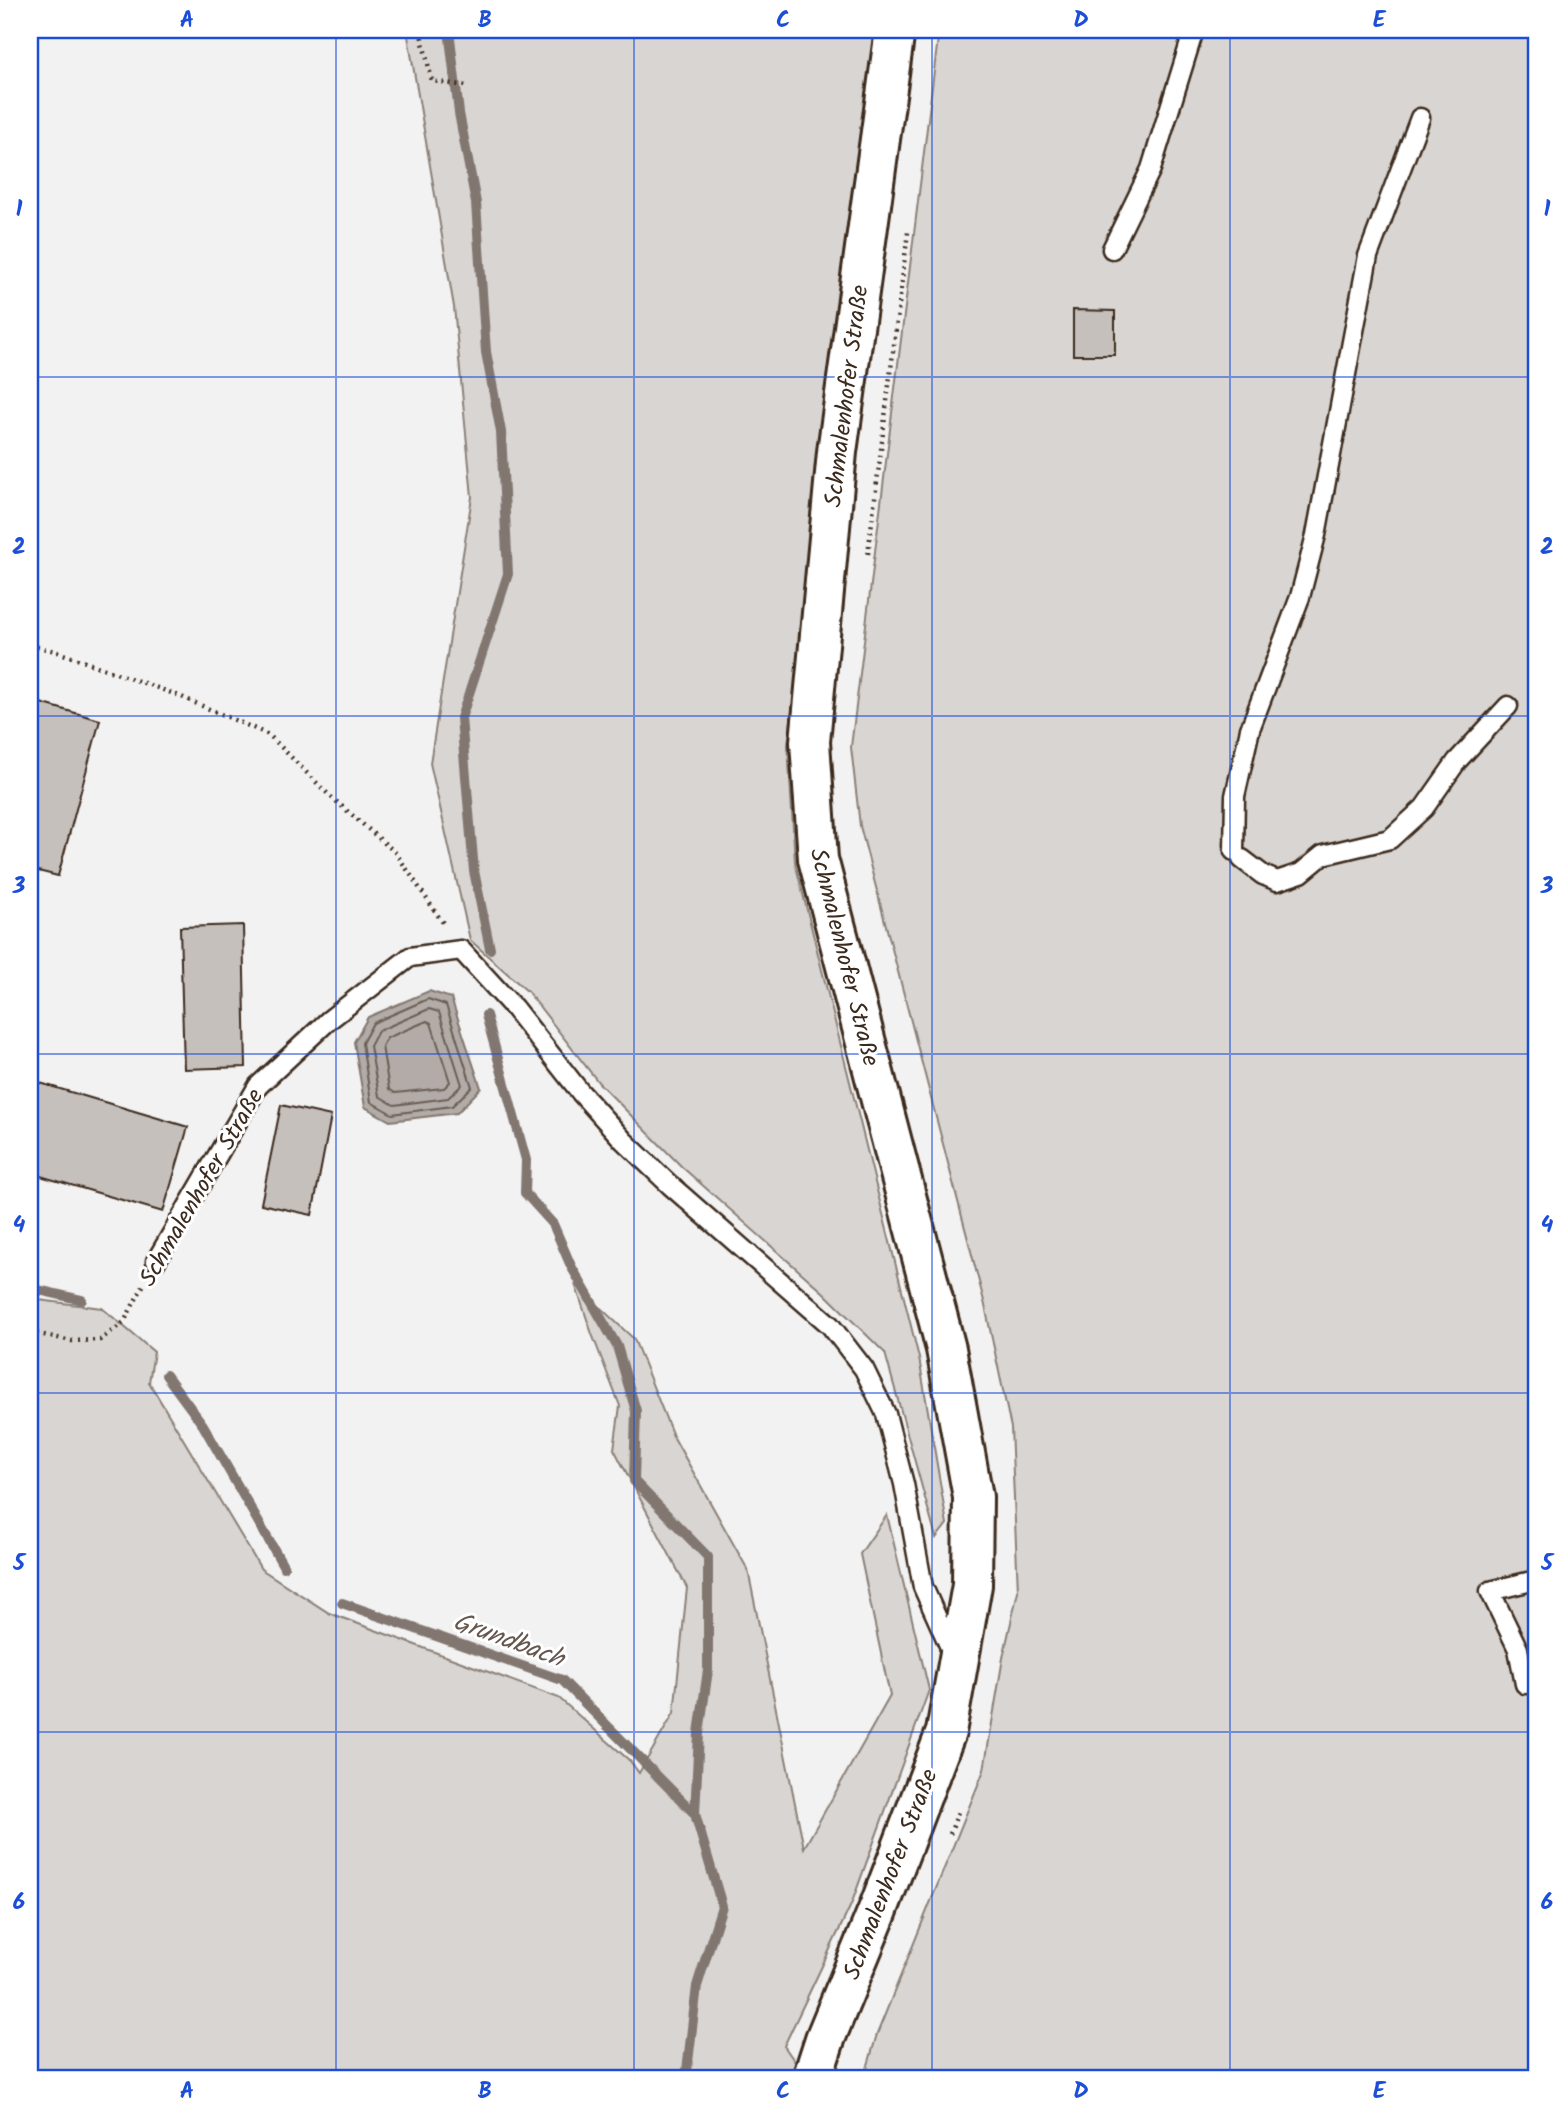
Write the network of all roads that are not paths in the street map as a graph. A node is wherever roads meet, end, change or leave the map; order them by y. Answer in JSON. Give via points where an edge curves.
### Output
{"nodes":[{"id":1,"x":895,"y":30,"type":"edge"},
{"id":2,"x":1194,"y":30,"type":"edge"},
{"id":3,"x":1420,"y":118,"type":"dead end"},
{"id":4,"x":1112,"y":249,"type":"dead end"},
{"id":5,"x":1508,"y":706,"type":"dead end"},
{"id":6,"x":156,"y":1261,"type":"road end"},
{"id":7,"x":1536,"y":1580,"type":"edge"},
{"id":8,"x":959,"y":1667,"type":"junction"},
{"id":9,"x":1525,"y":1684,"type":"dead end"},
{"id":10,"x":812,"y":2079,"type":"edge"}],
"edges":[{"from":1,"to":8,"type":"main road","name":"Schmalenhofer Straße","via":[[837,453],[810,742],[818,859],[946,1349],[973,1497],[972,1585]]},
{"from":2,"to":4,"type":"lane","via":[[1151,169]]},
{"from":3,"to":5,"type":"lane","via":[[1368,256],[1316,535],[1300,597],[1250,729],[1235,796],[1238,855],[1277,881],[1301,873],[1323,855],[1390,839],[1424,808],[1457,761]]},
{"from":6,"to":8,"type":"lane","name":"Schmalenhofer Straße","via":[[257,1086],[329,1020],[410,957],[461,950],[624,1141],[830,1325],[864,1369],[889,1426],[923,1587]]},
{"from":7,"to":9,"type":"lane","via":[[1490,1591],[1518,1650]]},
{"from":8,"to":10,"type":"main road","name":"Schmalenhofer Straße","via":[[946,1732]]}]}
